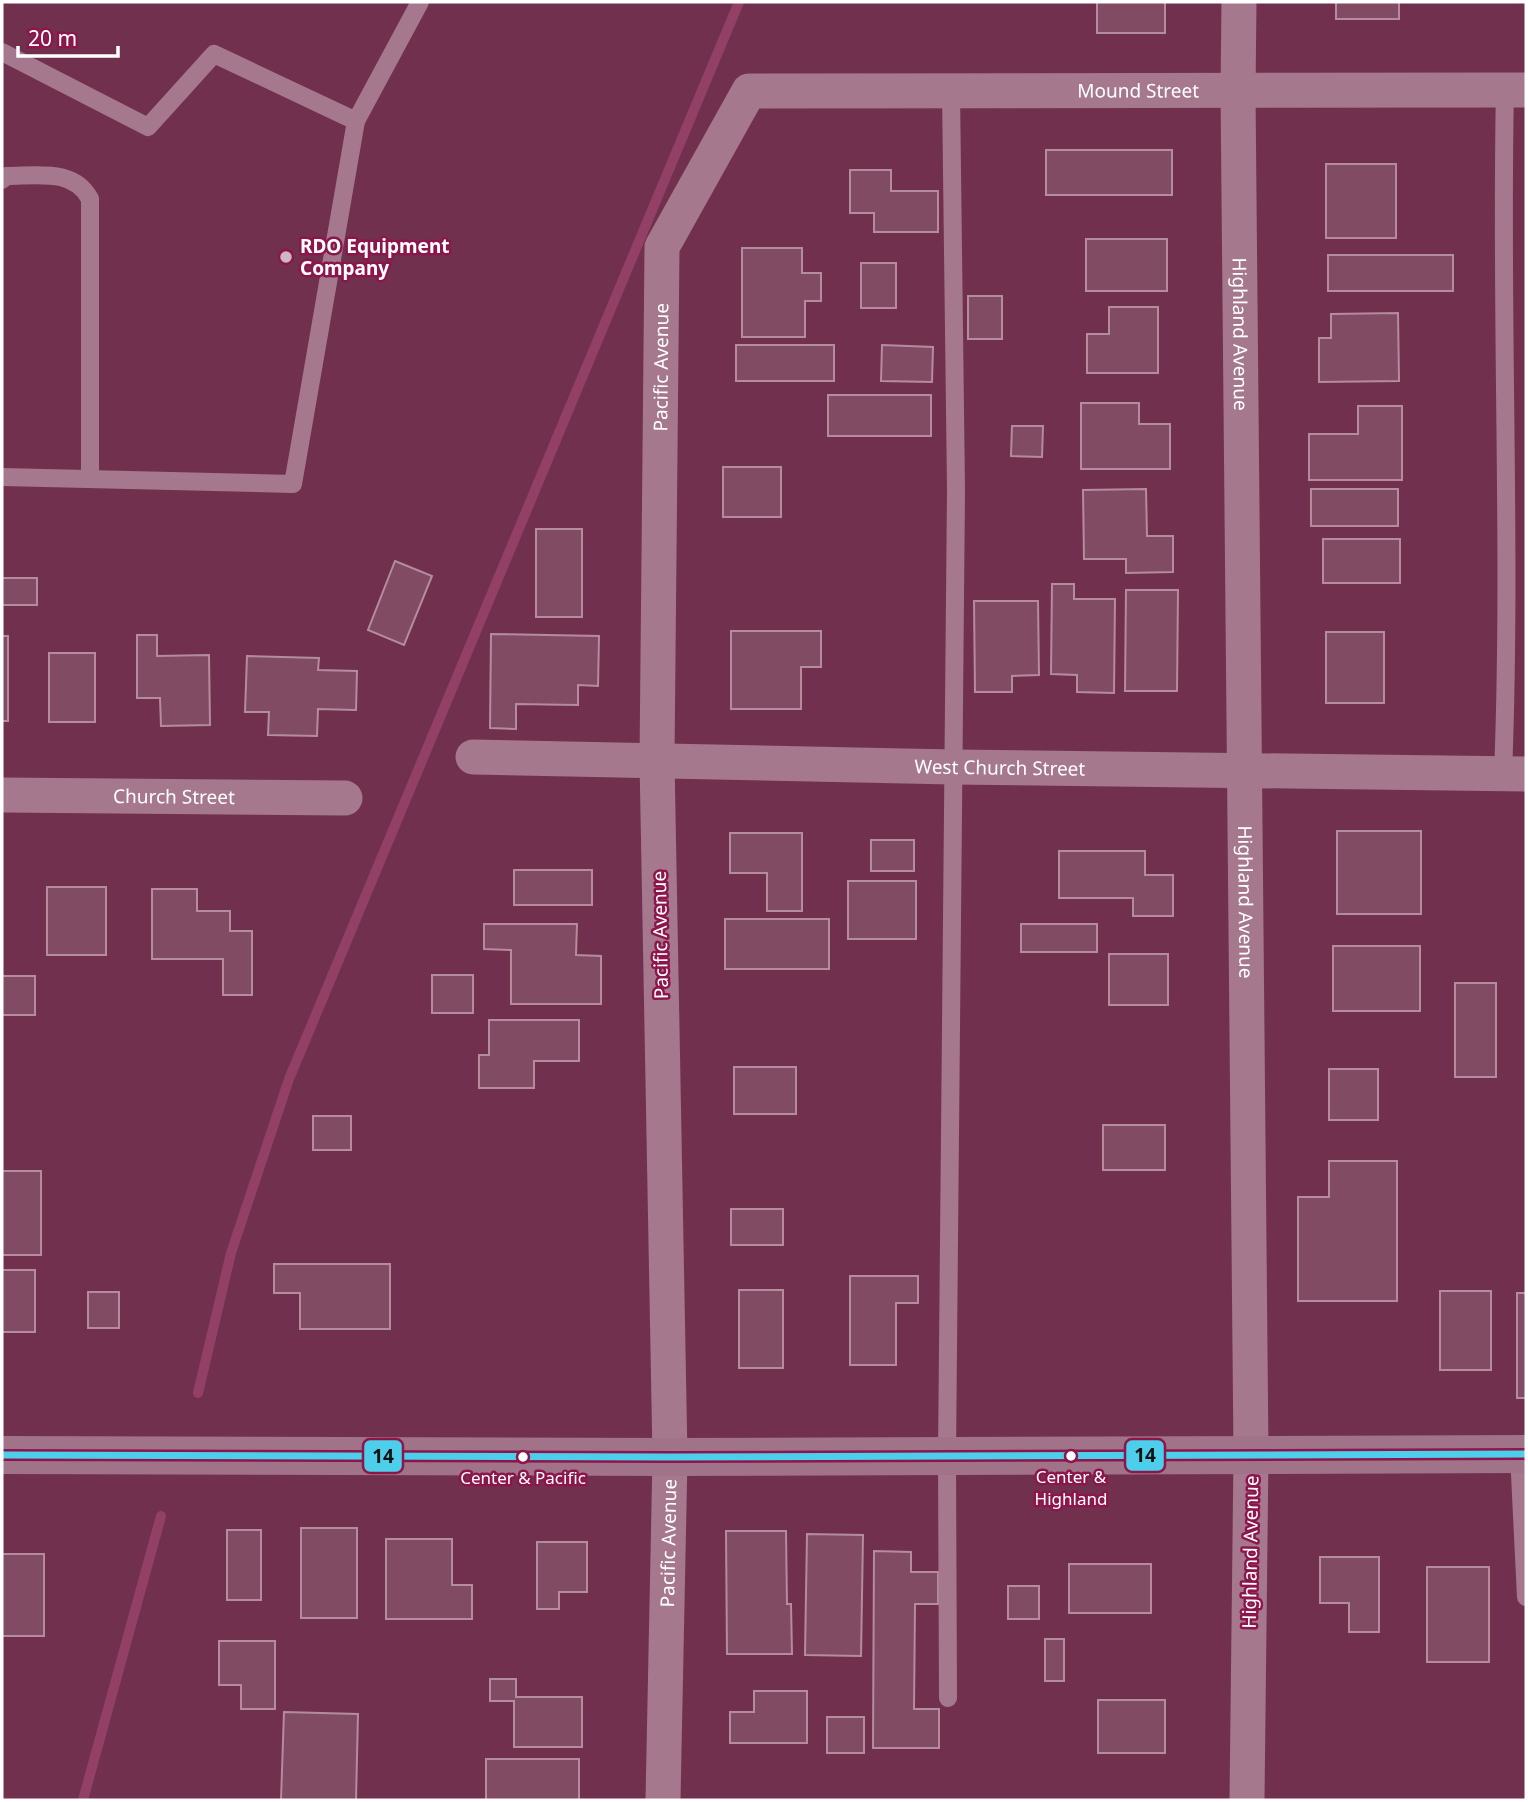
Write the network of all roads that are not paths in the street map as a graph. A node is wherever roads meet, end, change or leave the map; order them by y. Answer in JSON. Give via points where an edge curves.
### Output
{"nodes":[{"id":1,"x":420,"y":2,"type":"edge"},
{"id":2,"x":1240,"y":2,"type":"edge"},
{"id":3,"x":2,"y":52,"type":"edge"},
{"id":4,"x":1515,"y":90,"type":"edge"},
{"id":5,"x":749,"y":92,"type":"joint"},
{"id":6,"x":951,"y":92,"type":"junction"},
{"id":7,"x":1238,"y":92,"type":"junction"},
{"id":8,"x":356,"y":121,"type":"junction"},
{"id":9,"x":2,"y":180,"type":"edge"},
{"id":10,"x":2,"y":477,"type":"edge"},
{"id":11,"x":90,"y":480,"type":"junction"},
{"id":12,"x":473,"y":757,"type":"dead end"},
{"id":13,"x":657,"y":760,"type":"junction"},
{"id":14,"x":953,"y":767,"type":"junction"},
{"id":15,"x":1244,"y":771,"type":"junction"},
{"id":16,"x":1515,"y":774,"type":"edge"},
{"id":17,"x":2,"y":795,"type":"edge"},
{"id":18,"x":345,"y":799,"type":"dead end"},
{"id":19,"x":1251,"y":1454,"type":"junction"},
{"id":20,"x":1523,"y":1454,"type":"edge"},
{"id":21,"x":2,"y":1455,"type":"edge"},
{"id":22,"x":947,"y":1456,"type":"junction"},
{"id":23,"x":670,"y":1457,"type":"junction"},
{"id":24,"x":1526,"y":1597,"type":"edge"},
{"id":25,"x":948,"y":1698,"type":"dead end"},
{"id":26,"x":663,"y":1800,"type":"edge"},
{"id":27,"x":1247,"y":1800,"type":"edge"}],
"edges":[{"from":1,"to":8,"type":"lane"},
{"from":2,"to":7,"type":"street","name":"Highland Avenue"},
{"from":3,"to":8,"type":"lane","via":[[148,127],[214,54]]},
{"from":4,"to":7,"type":"street","name":"Mound Street"},
{"from":4,"to":16,"type":"lane","via":[[1503,373]]},
{"from":5,"to":6,"type":"street","name":"Mound Street"},
{"from":5,"to":13,"type":"street","name":"Pacific Avenue","via":[[662,247]]},
{"from":6,"to":7,"type":"street","name":"Mound Street"},
{"from":6,"to":14,"type":"lane","via":[[956,490]]},
{"from":7,"to":15,"type":"street","name":"Highland Avenue"},
{"from":8,"to":11,"type":"lane","via":[[293,484]]},
{"from":9,"to":11,"type":"lane","via":[[6,176],[64,175],[85,189],[90,199]]},
{"from":10,"to":11,"type":"lane"},
{"from":12,"to":13,"type":"street","name":"West Church Street"},
{"from":13,"to":14,"type":"street","name":"West Church Street"},
{"from":13,"to":23,"type":"street","name":"Pacific Avenue"},
{"from":14,"to":15,"type":"street","name":"West Church Street"},
{"from":14,"to":22,"type":"lane"},
{"from":15,"to":16,"type":"street","name":"West Church Street"},
{"from":15,"to":19,"type":"street","name":"Highland Avenue"},
{"from":17,"to":18,"type":"street","name":"Church Street"},
{"from":19,"to":20,"type":"main road"},
{"from":19,"to":22,"type":"main road"},
{"from":19,"to":27,"type":"street","name":"Highland Avenue"},
{"from":20,"to":24,"type":"lane"},
{"from":21,"to":23,"type":"main road"},
{"from":22,"to":23,"type":"main road"},
{"from":22,"to":25,"type":"lane"},
{"from":23,"to":26,"type":"street","name":"Pacific Avenue"}]}
